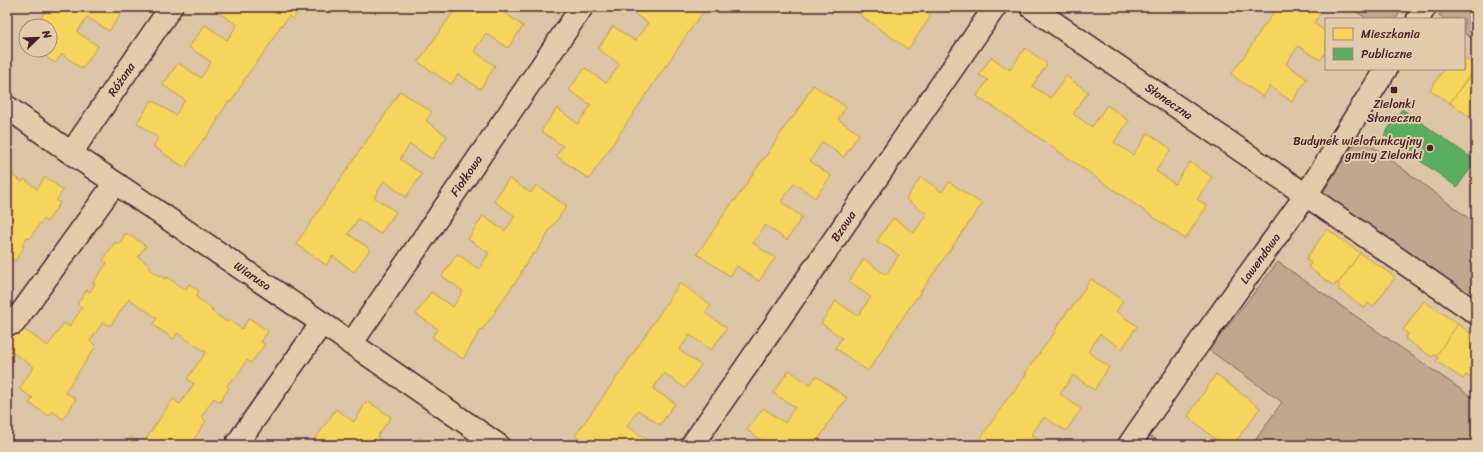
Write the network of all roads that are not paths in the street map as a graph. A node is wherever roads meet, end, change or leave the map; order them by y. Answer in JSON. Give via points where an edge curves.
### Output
{"nodes":[{"id":1,"x":171,"y":7,"type":"edge"},
{"id":2,"x":582,"y":7,"type":"edge"},
{"id":3,"x":995,"y":7,"type":"edge"},
{"id":4,"x":1031,"y":7,"type":"edge"},
{"id":5,"x":1425,"y":7,"type":"edge"},
{"id":6,"x":1419,"y":18,"type":"edge"},
{"id":7,"x":1385,"y":70,"type":"edge"},
{"id":8,"x":7,"y":107,"type":"edge"},
{"id":9,"x":71,"y":153,"type":"junction"},
{"id":10,"x":115,"y":183,"type":"junction"},
{"id":11,"x":1306,"y":195,"type":"junction"},
{"id":12,"x":1476,"y":314,"type":"edge"},
{"id":13,"x":14,"y":323,"type":"dead end"},
{"id":14,"x":322,"y":324,"type":"junction"},
{"id":15,"x":351,"y":344,"type":"junction"},
{"id":16,"x":236,"y":445,"type":"edge"},
{"id":17,"x":498,"y":445,"type":"edge"},
{"id":18,"x":692,"y":445,"type":"edge"},
{"id":19,"x":1129,"y":445,"type":"edge"}],
"edges":[{"from":1,"to":9,"type":"street","name":"Różana"},
{"from":2,"to":15,"type":"street","name":"Fiołkowa"},
{"from":3,"to":18,"type":"street","name":"Bzowa"},
{"from":4,"to":11,"type":"street","name":"Słoneczna"},
{"from":5,"to":6,"type":"street"},
{"from":7,"to":11,"type":"street","name":"Lawendowa"},
{"from":8,"to":9,"type":"street","name":"Wiarusa"},
{"from":9,"to":10,"type":"street","name":"Wiarusa"},
{"from":10,"to":13,"type":"street"},
{"from":10,"to":14,"type":"street","name":"Wiarusa"},
{"from":11,"to":12,"type":"street","name":"Słoneczna"},
{"from":11,"to":19,"type":"street","name":"Lawendowa"},
{"from":14,"to":15,"type":"street","name":"Wiarusa"},
{"from":14,"to":16,"type":"street"},
{"from":15,"to":17,"type":"street","name":"Wiarusa"}]}
